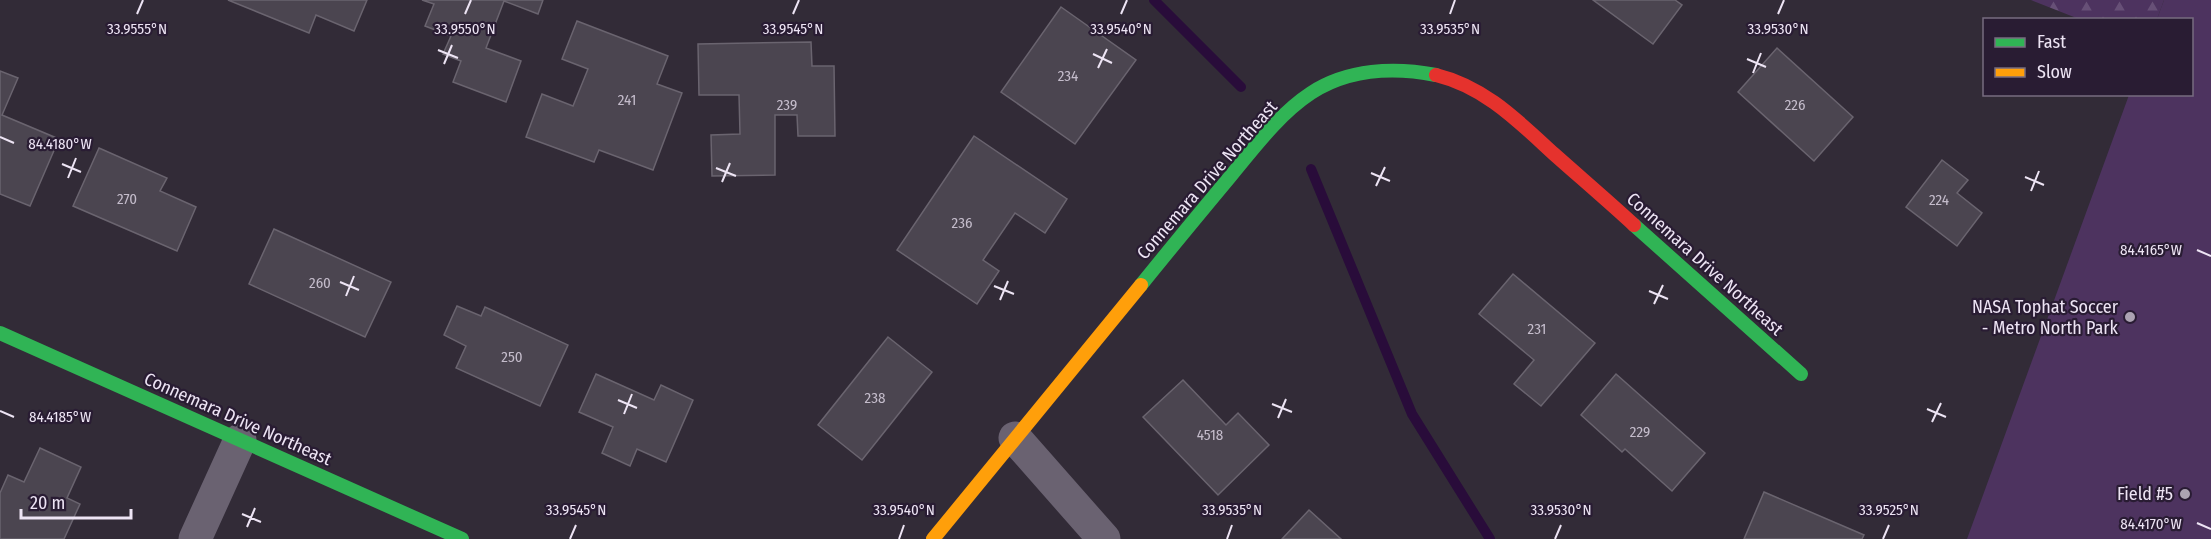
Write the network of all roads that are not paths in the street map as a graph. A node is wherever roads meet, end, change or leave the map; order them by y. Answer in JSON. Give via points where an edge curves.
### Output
{"nodes":[{"id":1,"x":0,"y":333,"type":"edge"},
{"id":2,"x":1801,"y":374,"type":"dead end"},
{"id":3,"x":1015,"y":438,"type":"junction"},
{"id":4,"x":240,"y":440,"type":"junction"},
{"id":5,"x":195,"y":539,"type":"edge"},
{"id":6,"x":462,"y":539,"type":"edge"},
{"id":7,"x":933,"y":539,"type":"edge"},
{"id":8,"x":1104,"y":539,"type":"edge"}],
"edges":[{"from":1,"to":4,"type":"street","name":"Connemara Drive Northeast"},
{"from":2,"to":3,"type":"street","name":"Connemara Drive Northeast","via":[[1512,116],[1476,90],[1406,69],[1374,71],[1340,79],[1308,94],[1283,116]]},
{"from":3,"to":7,"type":"street","name":"Connemara Drive Northeast"},
{"from":3,"to":8,"type":"street"},
{"from":4,"to":5,"type":"street"},
{"from":4,"to":6,"type":"street","name":"Connemara Drive Northeast"}]}
